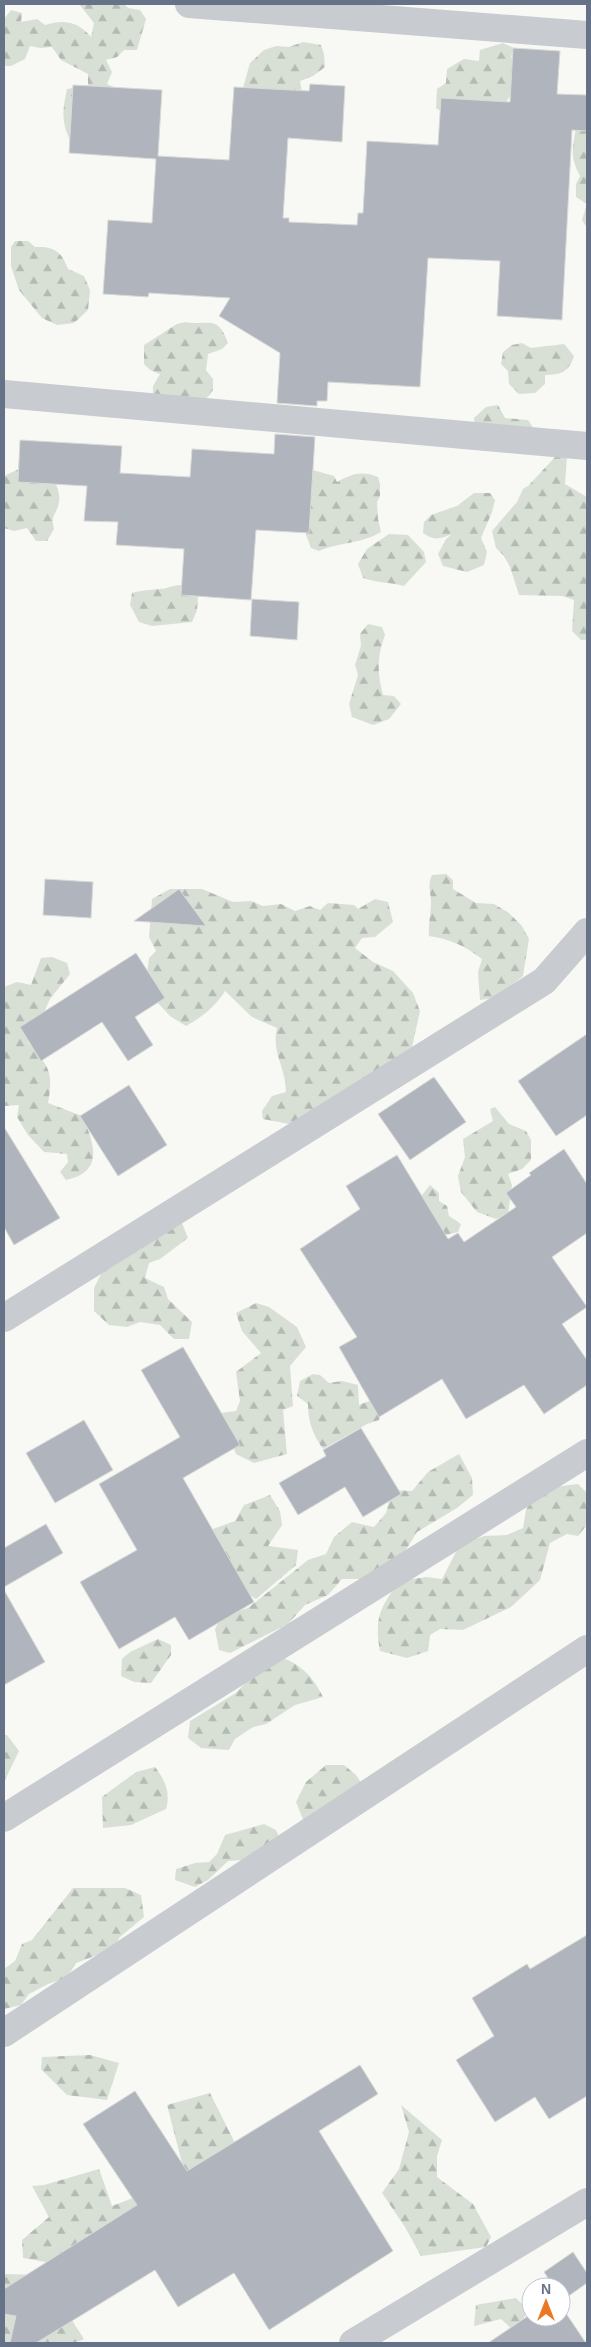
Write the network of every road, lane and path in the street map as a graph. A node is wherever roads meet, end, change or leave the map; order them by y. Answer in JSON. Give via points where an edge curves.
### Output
{"nodes":[{"id":1,"x":189,"y":4,"type":"edge"},
{"id":2,"x":587,"y":35,"type":"edge"},
{"id":3,"x":4,"y":394,"type":"edge"},
{"id":4,"x":587,"y":446,"type":"edge"},
{"id":5,"x":587,"y":932,"type":"edge"},
{"id":6,"x":4,"y":1318,"type":"edge"},
{"id":7,"x":587,"y":1453,"type":"edge"},
{"id":8,"x":587,"y":1649,"type":"edge"},
{"id":9,"x":4,"y":1818,"type":"edge"},
{"id":10,"x":4,"y":2033,"type":"edge"},
{"id":11,"x":587,"y":2202,"type":"edge"},
{"id":12,"x":353,"y":2343,"type":"edge"}],
"edges":[{"from":1,"to":2,"type":"street"},
{"from":3,"to":4,"type":"street"},
{"from":5,"to":6,"type":"street","via":[[544,981]]},
{"from":7,"to":9,"type":"street"},
{"from":8,"to":10,"type":"street"},
{"from":11,"to":12,"type":"street"}]}
